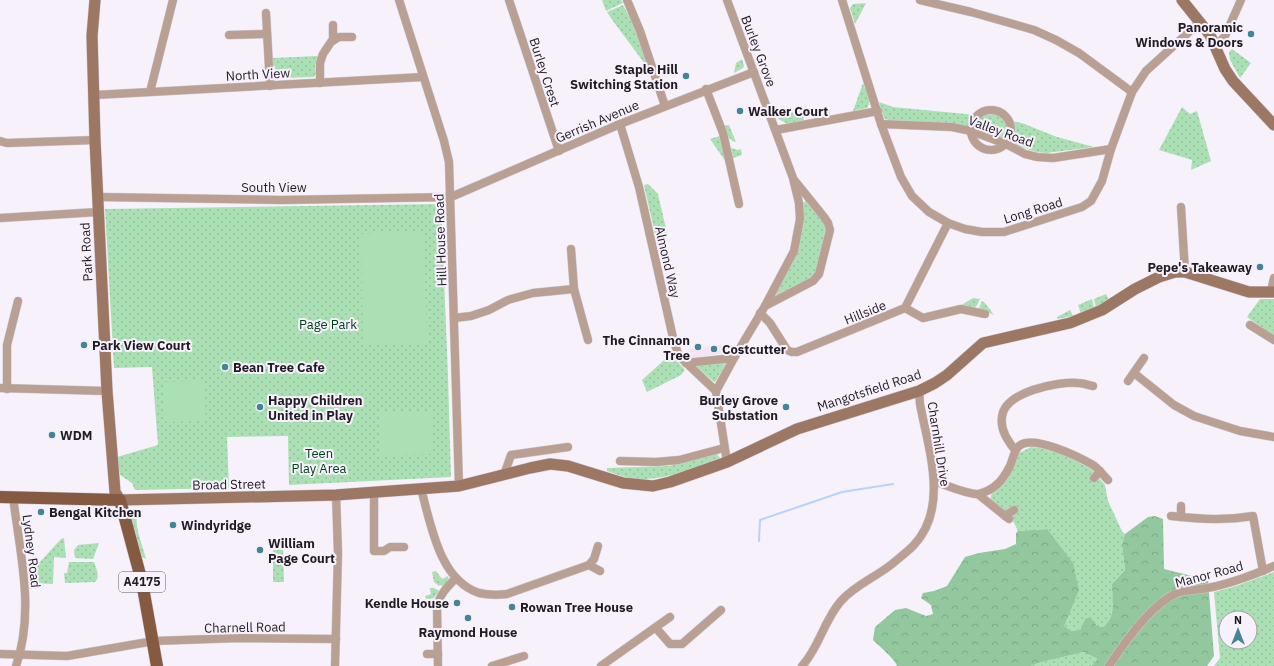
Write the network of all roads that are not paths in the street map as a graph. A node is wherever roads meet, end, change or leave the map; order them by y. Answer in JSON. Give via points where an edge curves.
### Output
{"nodes":[{"id":1,"x":94,"y":0,"type":"edge"},
{"id":2,"x":173,"y":0,"type":"edge"},
{"id":3,"x":398,"y":0,"type":"edge"},
{"id":4,"x":509,"y":0,"type":"edge"},
{"id":5,"x":627,"y":0,"type":"edge"},
{"id":6,"x":727,"y":0,"type":"edge"},
{"id":7,"x":920,"y":0,"type":"edge"},
{"id":8,"x":1182,"y":0,"type":"edge"},
{"id":9,"x":1241,"y":0,"type":"edge"},
{"id":10,"x":844,"y":1,"type":"edge"},
{"id":11,"x":266,"y":13,"type":"dead end"},
{"id":12,"x":1200,"y":22,"type":"junction"},
{"id":13,"x":333,"y":25,"type":"dead end"},
{"id":14,"x":267,"y":34,"type":"junction"},
{"id":15,"x":229,"y":35,"type":"dead end"},
{"id":16,"x":352,"y":37,"type":"dead end"},
{"id":17,"x":333,"y":40,"type":"junction"},
{"id":18,"x":1216,"y":46,"type":"junction"},
{"id":19,"x":754,"y":72,"type":"junction"},
{"id":20,"x":424,"y":77,"type":"junction"},
{"id":21,"x":320,"y":83,"type":"junction"},
{"id":22,"x":270,"y":86,"type":"junction"},
{"id":23,"x":706,"y":90,"type":"junction"},
{"id":24,"x":150,"y":92,"type":"junction"},
{"id":25,"x":1132,"y":92,"type":"junction"},
{"id":26,"x":95,"y":95,"type":"junction"},
{"id":27,"x":665,"y":106,"type":"junction"},
{"id":28,"x":878,"y":111,"type":"junction"},
{"id":29,"x":620,"y":124,"type":"junction"},
{"id":30,"x":881,"y":124,"type":"junction"},
{"id":31,"x":1274,"y":125,"type":"edge"},
{"id":32,"x":776,"y":130,"type":"junction"},
{"id":33,"x":971,"y":131,"type":"junction"},
{"id":34,"x":95,"y":140,"type":"junction"},
{"id":35,"x":0,"y":141,"type":"edge"},
{"id":36,"x":1006,"y":144,"type":"junction"},
{"id":37,"x":1111,"y":149,"type":"junction"},
{"id":38,"x":558,"y":151,"type":"junction"},
{"id":39,"x":793,"y":178,"type":"junction"},
{"id":40,"x":98,"y":197,"type":"junction"},
{"id":41,"x":451,"y":197,"type":"junction"},
{"id":42,"x":739,"y":204,"type":"dead end"},
{"id":43,"x":1181,"y":208,"type":"dead end"},
{"id":44,"x":98,"y":212,"type":"junction"},
{"id":45,"x":0,"y":218,"type":"edge"},
{"id":46,"x":948,"y":223,"type":"junction"},
{"id":47,"x":571,"y":249,"type":"dead end"},
{"id":48,"x":1185,"y":272,"type":"junction"},
{"id":49,"x":1274,"y":278,"type":"edge"},
{"id":50,"x":574,"y":289,"type":"junction"},
{"id":51,"x":1272,"y":291,"type":"edge"},
{"id":52,"x":18,"y":301,"type":"dead end"},
{"id":53,"x":905,"y":308,"type":"junction"},
{"id":54,"x":763,"y":310,"type":"junction"},
{"id":55,"x":985,"y":314,"type":"dead end"},
{"id":56,"x":454,"y":318,"type":"junction"},
{"id":57,"x":1250,"y":325,"type":"dead end"},
{"id":58,"x":588,"y":340,"type":"dead end"},
{"id":59,"x":1274,"y":340,"type":"edge"},
{"id":60,"x":734,"y":358,"type":"junction"},
{"id":61,"x":1144,"y":358,"type":"dead end"},
{"id":62,"x":686,"y":363,"type":"junction"},
{"id":63,"x":1134,"y":373,"type":"junction"},
{"id":64,"x":1128,"y":381,"type":"dead end"},
{"id":65,"x":1093,"y":386,"type":"dead end"},
{"id":66,"x":3,"y":388,"type":"edge"},
{"id":67,"x":108,"y":391,"type":"junction"},
{"id":68,"x":716,"y":391,"type":"junction"},
{"id":69,"x":919,"y":391,"type":"junction"},
{"id":70,"x":1274,"y":437,"type":"edge"},
{"id":71,"x":568,"y":447,"type":"dead end"},
{"id":72,"x":724,"y":448,"type":"junction"},
{"id":73,"x":1015,"y":450,"type":"junction"},
{"id":74,"x":620,"y":461,"type":"dead end"},
{"id":75,"x":727,"y":462,"type":"junction"},
{"id":76,"x":1100,"y":471,"type":"junction"},
{"id":77,"x":504,"y":475,"type":"junction"},
{"id":78,"x":1094,"y":478,"type":"dead end"},
{"id":79,"x":1108,"y":480,"type":"dead end"},
{"id":80,"x":934,"y":481,"type":"junction"},
{"id":81,"x":459,"y":486,"type":"junction"},
{"id":82,"x":421,"y":489,"type":"junction"},
{"id":83,"x":374,"y":492,"type":"junction"},
{"id":84,"x":336,"y":495,"type":"junction"},
{"id":85,"x":979,"y":495,"type":"junction"},
{"id":86,"x":0,"y":497,"type":"edge"},
{"id":87,"x":13,"y":497,"type":"junction"},
{"id":88,"x":120,"y":500,"type":"junction"},
{"id":89,"x":1181,"y":506,"type":"dead end"},
{"id":90,"x":1014,"y":510,"type":"dead end"},
{"id":91,"x":1171,"y":516,"type":"dead end"},
{"id":92,"x":1181,"y":517,"type":"junction"},
{"id":93,"x":598,"y":546,"type":"dead end"},
{"id":94,"x":404,"y":547,"type":"dead end"},
{"id":95,"x":589,"y":565,"type":"junction"},
{"id":96,"x":1274,"y":566,"type":"edge"},
{"id":97,"x":600,"y":571,"type":"dead end"},
{"id":98,"x":1264,"y":571,"type":"junction"},
{"id":99,"x":456,"y":578,"type":"junction"},
{"id":100,"x":721,"y":610,"type":"dead end"},
{"id":101,"x":670,"y":617,"type":"dead end"},
{"id":102,"x":656,"y":628,"type":"junction"},
{"id":103,"x":336,"y":639,"type":"junction"},
{"id":104,"x":154,"y":641,"type":"junction"},
{"id":105,"x":0,"y":654,"type":"edge"},
{"id":106,"x":427,"y":654,"type":"dead end"},
{"id":107,"x":438,"y":654,"type":"junction"},
{"id":108,"x":20,"y":655,"type":"junction"},
{"id":109,"x":524,"y":656,"type":"dead end"},
{"id":110,"x":16,"y":666,"type":"edge"},
{"id":111,"x":157,"y":666,"type":"edge"},
{"id":112,"x":335,"y":666,"type":"edge"},
{"id":113,"x":438,"y":666,"type":"edge"},
{"id":114,"x":493,"y":666,"type":"edge"},
{"id":115,"x":601,"y":666,"type":"edge"},
{"id":116,"x":802,"y":666,"type":"edge"},
{"id":117,"x":1109,"y":666,"type":"edge"}],
"edges":[{"from":1,"to":26,"type":"main road","name":"Park Road","via":[[92,36]]},
{"from":2,"to":24,"type":"street"},
{"from":3,"to":20,"type":"street","name":"Hill House Road"},
{"from":4,"to":38,"type":"street","name":"Burley Crest"},
{"from":5,"to":27,"type":"street"},
{"from":6,"to":19,"type":"street","name":"Burley Grove"},
{"from":7,"to":25,"type":"street","via":[[1034,30],[1079,53]]},
{"from":8,"to":12,"type":"main road"},
{"from":9,"to":18,"type":"street","via":[[1225,36]]},
{"from":10,"to":28,"type":"street","name":"Long Road"},
{"from":11,"to":14,"type":"street"},
{"from":12,"to":18,"type":"main road"},
{"from":12,"to":25,"type":"street","name":"Long Road","via":[[1146,71]]},
{"from":13,"to":17,"type":"street"},
{"from":14,"to":15,"type":"street"},
{"from":14,"to":22,"type":"street"},
{"from":16,"to":17,"type":"street","via":[[339,37]]},
{"from":17,"to":21,"type":"street","via":[[321,58]]},
{"from":18,"to":31,"type":"main road","via":[[1233,81]]},
{"from":19,"to":23,"type":"street","name":"Gerrish Avenue"},
{"from":19,"to":32,"type":"street","name":"Burley Grove"},
{"from":20,"to":21,"type":"street","name":"North View"},
{"from":20,"to":41,"type":"street","name":"Hill House Road","via":[[449,162]]},
{"from":21,"to":22,"type":"street","name":"North View"},
{"from":22,"to":24,"type":"street","name":"North View"},
{"from":23,"to":27,"type":"street","name":"Gerrish Avenue"},
{"from":23,"to":42,"type":"street","via":[[723,133]]},
{"from":24,"to":26,"type":"street","name":"North View"},
{"from":25,"to":37,"type":"street","name":"Long Road"},
{"from":26,"to":34,"type":"main road","name":"Park Road"},
{"from":27,"to":29,"type":"street","name":"Gerrish Avenue"},
{"from":28,"to":30,"type":"street","name":"Long Road"},
{"from":28,"to":32,"type":"street"},
{"from":29,"to":38,"type":"street","name":"Gerrish Avenue"},
{"from":29,"to":62,"type":"street","name":"Almond Way","via":[[639,187],[674,342],[679,356]]},
{"from":30,"to":33,"type":"street","name":"Valley Road","via":[[941,126]]},
{"from":30,"to":46,"type":"street","name":"Long Road","via":[[901,177],[912,196],[929,212]]},
{"from":32,"to":39,"type":"street","name":"Burley Grove"},
{"from":33,"to":36,"type":"street","name":"Valley Road"},
{"from":33,"to":36,"type":"street","via":[[973,139],[985,150],[1001,148]]},
{"from":33,"to":36,"type":"street","via":[[974,120],[980,114],[988,110],[996,111],[1003,114],[1011,126],[1011,135]]},
{"from":34,"to":35,"type":"street","via":[[7,143]]},
{"from":34,"to":40,"type":"main road","name":"Park Road"},
{"from":36,"to":37,"type":"street","name":"Valley Road","via":[[1025,154],[1052,158]]},
{"from":37,"to":46,"type":"street","name":"Long Road","via":[[1098,191],[1082,208],[1004,232],[982,232]]},
{"from":38,"to":41,"type":"street","name":"Gerrish Avenue"},
{"from":39,"to":54,"type":"street","name":"Burley Grove","via":[[799,203],[798,236],[794,251]]},
{"from":39,"to":54,"type":"street","name":"Burley Grove","via":[[824,217],[830,230],[819,274],[813,281]]},
{"from":40,"to":41,"type":"street","name":"South View","via":[[282,200]]},
{"from":40,"to":44,"type":"main road","name":"Park Road"},
{"from":41,"to":56,"type":"street","name":"Hill House Road"},
{"from":43,"to":48,"type":"street"},
{"from":44,"to":45,"type":"street"},
{"from":44,"to":67,"type":"main road","name":"Park Road"},
{"from":46,"to":53,"type":"street","name":"Hillside"},
{"from":47,"to":50,"type":"street"},
{"from":48,"to":51,"type":"main road","name":"Mangotsfield Road","via":[[1249,292]]},
{"from":48,"to":69,"type":"main road","name":"Mangotsfield Road","via":[[1159,277],[1102,310],[1070,322],[983,343],[947,375]]},
{"from":49,"to":51,"type":"street"},
{"from":50,"to":56,"type":"street","via":[[533,293],[508,300],[472,316]]},
{"from":50,"to":58,"type":"street"},
{"from":52,"to":66,"type":"street","via":[[7,344]]},
{"from":53,"to":54,"type":"street","name":"Hillside","via":[[797,352],[787,350]]},
{"from":53,"to":55,"type":"street","via":[[923,318],[961,309]]},
{"from":54,"to":60,"type":"street","name":"Burley Grove"},
{"from":56,"to":81,"type":"street","name":"Hill House Road"},
{"from":57,"to":59,"type":"street"},
{"from":60,"to":62,"type":"street"},
{"from":60,"to":68,"type":"street","name":"Burley Grove"},
{"from":61,"to":63,"type":"street"},
{"from":62,"to":68,"type":"street","name":"Almond Way"},
{"from":63,"to":64,"type":"street"},
{"from":63,"to":70,"type":"street","via":[[1174,405],[1194,416],[1240,431]]},
{"from":65,"to":73,"type":"street","via":[[1077,382],[1038,388],[1020,395],[1008,404],[1003,411],[1002,427]]},
{"from":66,"to":67,"type":"street"},
{"from":67,"to":88,"type":"main road","name":"Park Road","via":[[115,492]]},
{"from":68,"to":72,"type":"street"},
{"from":69,"to":75,"type":"main road","name":"Mangotsfield Road","via":[[797,429]]},
{"from":69,"to":80,"type":"street","name":"Charnhill Drive"},
{"from":71,"to":77,"type":"street","via":[[511,455]]},
{"from":72,"to":74,"type":"street","via":[[679,460]]},
{"from":72,"to":75,"type":"street"},
{"from":73,"to":76,"type":"street","via":[[1027,442],[1038,443],[1072,454]]},
{"from":73,"to":85,"type":"street","via":[[1011,466],[1003,480],[994,488]]},
{"from":75,"to":77,"type":"main road","name":"Mangotsfield Road","via":[[653,486],[620,483],[568,466],[550,464]]},
{"from":76,"to":78,"type":"street"},
{"from":76,"to":79,"type":"street"},
{"from":77,"to":81,"type":"main road","name":"Mangotsfield Road"},
{"from":80,"to":85,"type":"street"},
{"from":80,"to":116,"type":"street","name":"Charnhill Drive","via":[[930,515],[925,529],[914,545],[891,565],[852,590],[841,601]]},
{"from":81,"to":82,"type":"main road","name":"Broad Street"},
{"from":82,"to":83,"type":"main road","name":"Broad Street"},
{"from":82,"to":99,"type":"street","via":[[439,553]]},
{"from":83,"to":84,"type":"main road","name":"Broad Street"},
{"from":83,"to":94,"type":"street","via":[[374,551]]},
{"from":84,"to":88,"type":"main road","name":"Broad Street"},
{"from":84,"to":103,"type":"street"},
{"from":85,"to":90,"type":"street","via":[[1007,518]]},
{"from":86,"to":87,"type":"main road","name":"Broad Street"},
{"from":87,"to":88,"type":"main road","name":"Broad Street"},
{"from":87,"to":108,"type":"street","name":"Lydney Road","via":[[25,589],[25,622]]},
{"from":88,"to":104,"type":"main road","number":"A4175","via":[[142,582]]},
{"from":89,"to":92,"type":"street"},
{"from":91,"to":92,"type":"street"},
{"from":92,"to":98,"type":"street","via":[[1206,520],[1253,516]]},
{"from":93,"to":95,"type":"street"},
{"from":95,"to":97,"type":"street"},
{"from":95,"to":99,"type":"street","via":[[507,594],[480,593],[466,587]]},
{"from":96,"to":98,"type":"street","name":"Manor Road"},
{"from":98,"to":117,"type":"street","name":"Manor Road","via":[[1208,588],[1178,593],[1158,604],[1122,646]]},
{"from":99,"to":107,"type":"street","via":[[439,599]]},
{"from":100,"to":102,"type":"street","via":[[682,644],[670,644]]},
{"from":101,"to":102,"type":"street"},
{"from":102,"to":115,"type":"street"},
{"from":103,"to":104,"type":"street","name":"Charnell Road","via":[[240,638]]},
{"from":103,"to":112,"type":"street"},
{"from":104,"to":108,"type":"street","name":"Charnell Road","via":[[67,656]]},
{"from":104,"to":111,"type":"main road","number":"A4175"},
{"from":105,"to":108,"type":"street","name":"Charnell Road"},
{"from":106,"to":107,"type":"street"},
{"from":107,"to":113,"type":"street"},
{"from":108,"to":110,"type":"street","name":"Lydney Road"},
{"from":109,"to":114,"type":"street"}]}
